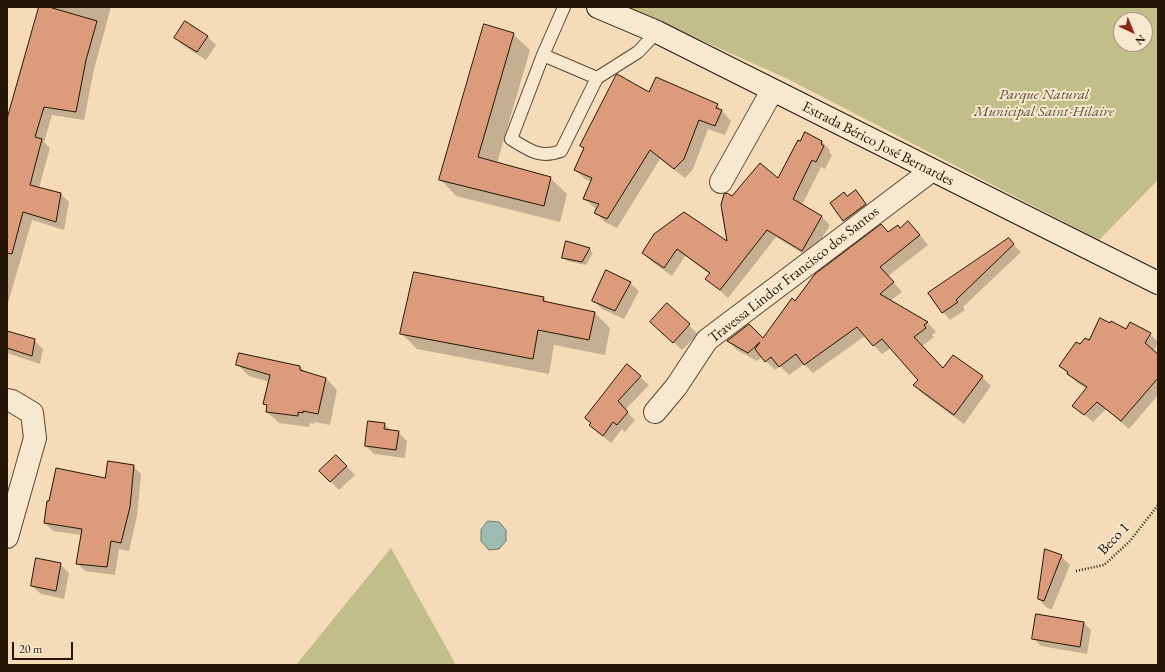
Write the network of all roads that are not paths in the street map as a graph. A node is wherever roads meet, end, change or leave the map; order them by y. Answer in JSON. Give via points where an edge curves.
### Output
{"nodes":[{"id":1,"x":564,"y":7,"type":"edge"},
{"id":2,"x":598,"y":7,"type":"edge"},
{"id":3,"x":657,"y":32,"type":"junction"},
{"id":4,"x":543,"y":55,"type":"junction"},
{"id":5,"x":597,"y":78,"type":"junction"},
{"id":6,"x":772,"y":91,"type":"junction"},
{"id":7,"x":931,"y":171,"type":"junction"},
{"id":8,"x":721,"y":182,"type":"dead end"},
{"id":9,"x":1158,"y":283,"type":"edge"},
{"id":10,"x":7,"y":400,"type":"edge"},
{"id":11,"x":655,"y":412,"type":"dead end"},
{"id":12,"x":7,"y":537,"type":"edge"}],
"edges":[{"from":1,"to":4,"type":"lane"},
{"from":2,"to":3,"type":"street","name":"Estrada Bérico José Bernardes"},
{"from":3,"to":5,"type":"lane","via":[[638,52]]},
{"from":3,"to":6,"type":"street","name":"Estrada Bérico José Bernardes"},
{"from":4,"to":5,"type":"lane"},
{"from":4,"to":5,"type":"lane","via":[[511,139],[533,152],[550,155],[561,151]]},
{"from":6,"to":7,"type":"street","name":"Estrada Bérico José Bernardes"},
{"from":6,"to":8,"type":"street"},
{"from":7,"to":9,"type":"street","name":"Estrada Bérico José Bernardes"},
{"from":7,"to":11,"type":"street","name":"Travessa Lindor Francisco dos Santos","via":[[707,340],[676,387]]},
{"from":10,"to":12,"type":"street","via":[[32,414],[35,438]]}]}
